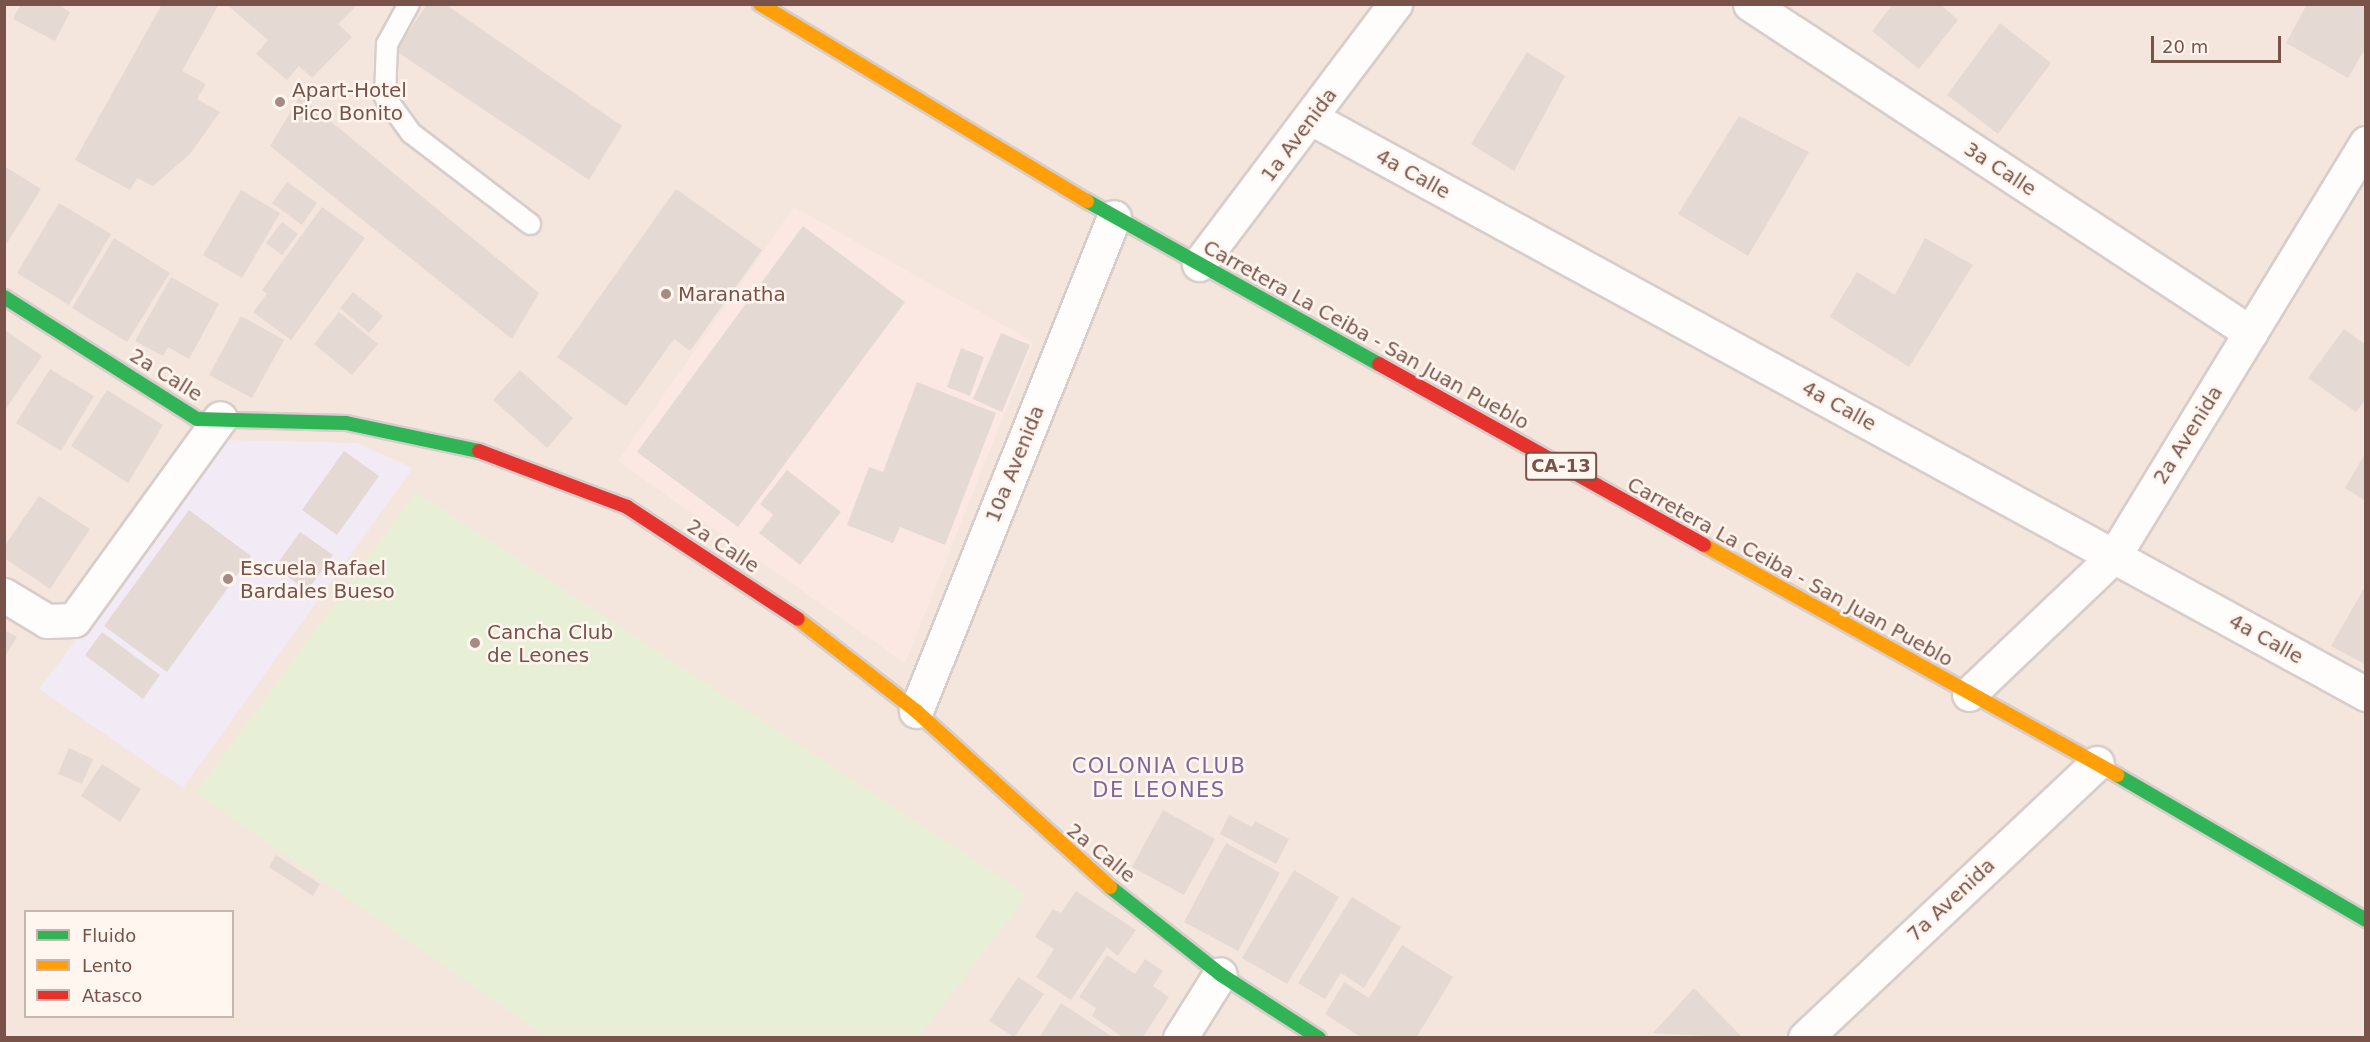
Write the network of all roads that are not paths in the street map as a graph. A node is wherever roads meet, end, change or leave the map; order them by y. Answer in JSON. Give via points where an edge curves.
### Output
{"nodes":[{"id":1,"x":410,"y":4,"type":"edge"},
{"id":2,"x":760,"y":4,"type":"edge"},
{"id":3,"x":1395,"y":4,"type":"edge"},
{"id":4,"x":1750,"y":4,"type":"edge"},
{"id":5,"x":1313,"y":119,"type":"junction"},
{"id":6,"x":2366,"y":142,"type":"edge"},
{"id":7,"x":1114,"y":217,"type":"junction"},
{"id":8,"x":530,"y":224,"type":"dead end"},
{"id":9,"x":1199,"y":264,"type":"junction"},
{"id":10,"x":4,"y":297,"type":"edge"},
{"id":11,"x":2251,"y":333,"type":"junction"},
{"id":12,"x":220,"y":418,"type":"junction"},
{"id":13,"x":2114,"y":556,"type":"junction"},
{"id":14,"x":4,"y":595,"type":"edge"},
{"id":15,"x":1969,"y":694,"type":"junction"},
{"id":16,"x":2366,"y":694,"type":"edge"},
{"id":17,"x":916,"y":711,"type":"junction"},
{"id":18,"x":2097,"y":763,"type":"junction"},
{"id":19,"x":2366,"y":920,"type":"edge"},
{"id":20,"x":1220,"y":974,"type":"junction"},
{"id":21,"x":1180,"y":1038,"type":"edge"},
{"id":22,"x":1319,"y":1038,"type":"edge"},
{"id":23,"x":1805,"y":1038,"type":"edge"}],
"edges":[{"from":1,"to":8,"type":"lane","via":[[387,44],[385,97],[411,133]]},
{"from":2,"to":7,"type":"main road","name":"Carretera La Ceiba - San Juan Pueblo","number":"CA-13"},
{"from":3,"to":5,"type":"street","name":"1a Avenida"},
{"from":4,"to":11,"type":"street","name":"3a Calle"},
{"from":5,"to":9,"type":"street","name":"1a Avenida"},
{"from":5,"to":13,"type":"street","name":"4a Calle"},
{"from":6,"to":11,"type":"street","name":"2a Avenida"},
{"from":7,"to":9,"type":"main road","name":"Carretera La Ceiba - San Juan Pueblo","number":"CA-13"},
{"from":7,"to":17,"type":"street","name":"10a Avenida"},
{"from":9,"to":15,"type":"main road","name":"Carretera La Ceiba - San Juan Pueblo","number":"CA-13"},
{"from":10,"to":12,"type":"main road","name":"2a Calle","via":[[197,419]]},
{"from":11,"to":13,"type":"street","name":"2a Avenida"},
{"from":12,"to":14,"type":"street","via":[[74,620],[47,621]]},
{"from":12,"to":17,"type":"main road","name":"2a Calle","via":[[346,423],[478,451],[627,507],[786,610]]},
{"from":13,"to":15,"type":"street","name":"2a Avenida"},
{"from":13,"to":16,"type":"street","name":"4a Calle"},
{"from":15,"to":18,"type":"main road","name":"Carretera La Ceiba - San Juan Pueblo","number":"CA-13"},
{"from":17,"to":20,"type":"main road","name":"2a Calle","via":[[1063,849]]},
{"from":18,"to":19,"type":"main road","name":"Carretera La Ceiba - San Juan Pueblo","number":"CA-13"},
{"from":18,"to":23,"type":"street","name":"7a Avenida"},
{"from":20,"to":21,"type":"street"},
{"from":20,"to":22,"type":"main road","name":"2a Calle"}]}
